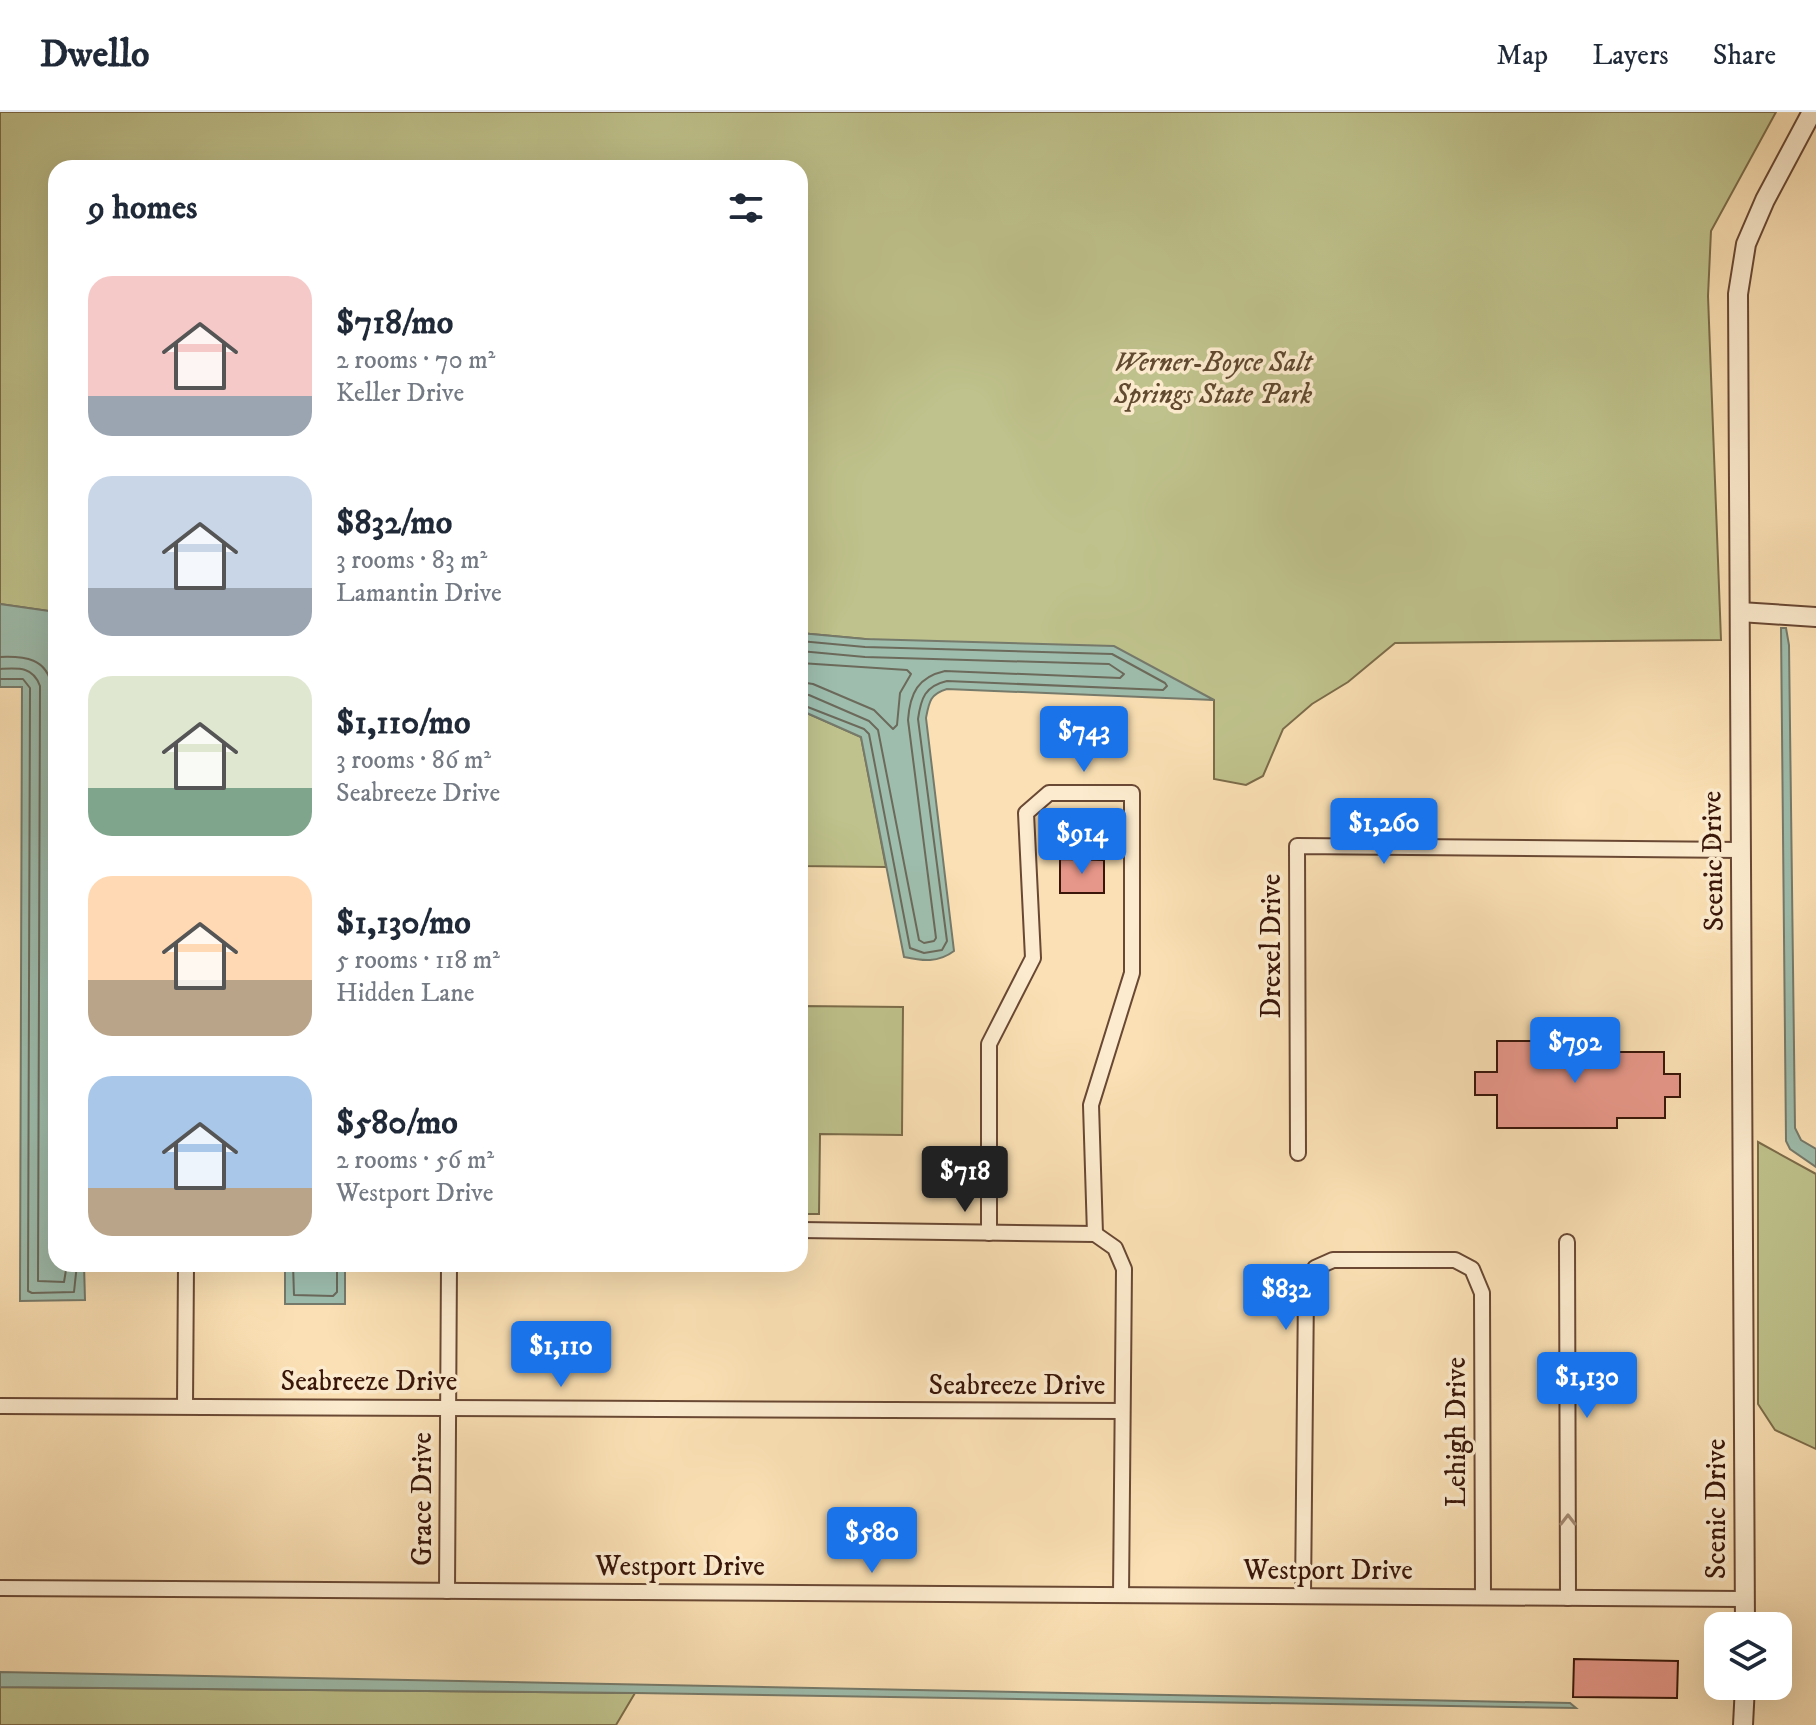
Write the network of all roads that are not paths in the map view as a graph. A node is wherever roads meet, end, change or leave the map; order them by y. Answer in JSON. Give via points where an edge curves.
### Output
{"nodes":[{"id":1,"x":1812,"y":112,"type":"edge"},
{"id":2,"x":1740,"y":612,"type":"junction"},
{"id":3,"x":1816,"y":617,"type":"edge"},
{"id":4,"x":1740,"y":850,"type":"junction"},
{"id":5,"x":1298,"y":1153,"type":"dead end"},
{"id":6,"x":808,"y":1230,"type":"edge"},
{"id":7,"x":989,"y":1233,"type":"junction"},
{"id":8,"x":1095,"y":1234,"type":"junction"},
{"id":9,"x":1567,"y":1242,"type":"dead end"},
{"id":10,"x":186,"y":1272,"type":"edge"},
{"id":11,"x":449,"y":1272,"type":"edge"},
{"id":12,"x":0,"y":1406,"type":"edge"},
{"id":13,"x":185,"y":1406,"type":"junction"},
{"id":14,"x":448,"y":1408,"type":"junction"},
{"id":15,"x":1122,"y":1411,"type":"junction"},
{"id":16,"x":0,"y":1588,"type":"edge"},
{"id":17,"x":447,"y":1591,"type":"junction"},
{"id":18,"x":1121,"y":1595,"type":"junction"},
{"id":19,"x":1303,"y":1596,"type":"junction"},
{"id":20,"x":1483,"y":1597,"type":"junction"},
{"id":21,"x":1568,"y":1598,"type":"junction"},
{"id":22,"x":1744,"y":1599,"type":"junction"},
{"id":23,"x":1744,"y":1612,"type":"edge"},
{"id":24,"x":1744,"y":1700,"type":"edge"},
{"id":25,"x":1743,"y":1725,"type":"edge"}],
"edges":[{"from":1,"to":2,"type":"street","name":"Scenic Drive","via":[[1746,244],[1738,294]]},
{"from":2,"to":3,"type":"street"},
{"from":2,"to":4,"type":"street","name":"Scenic Drive"},
{"from":4,"to":5,"type":"street","name":"Drexel Drive","via":[[1297,846]]},
{"from":4,"to":22,"type":"street","name":"Scenic Drive"},
{"from":6,"to":7,"type":"street"},
{"from":7,"to":8,"type":"street"},
{"from":7,"to":8,"type":"street","via":[[989,1044],[1033,958],[1026,813],[1049,793],[1132,793],[1132,973],[1091,1105]]},
{"from":8,"to":15,"type":"street","via":[[1115,1248],[1124,1269]]},
{"from":21,"to":9,"type":"street","one_way":true},
{"from":10,"to":13,"type":"street"},
{"from":11,"to":14,"type":"street","name":"Grace Drive"},
{"from":12,"to":13,"type":"street","name":"Seabreeze Drive"},
{"from":13,"to":14,"type":"street","name":"Seabreeze Drive"},
{"from":14,"to":15,"type":"street","name":"Seabreeze Drive"},
{"from":14,"to":17,"type":"street","name":"Grace Drive"},
{"from":15,"to":18,"type":"street"},
{"from":16,"to":17,"type":"street","name":"Westport Drive"},
{"from":17,"to":18,"type":"street","name":"Westport Drive"},
{"from":18,"to":19,"type":"street","name":"Westport Drive"},
{"from":19,"to":20,"type":"street","name":"Westport Drive"},
{"from":19,"to":20,"type":"street","name":"Lehigh Drive","via":[[1306,1289],[1315,1268],[1333,1260],[1455,1260],[1472,1269],[1482,1293]]},
{"from":20,"to":21,"type":"street","name":"Westport Drive"},
{"from":21,"to":22,"type":"street","name":"Westport Drive"},
{"from":22,"to":23,"type":"street","name":"Scenic Drive"},
{"from":24,"to":25,"type":"street"}]}
